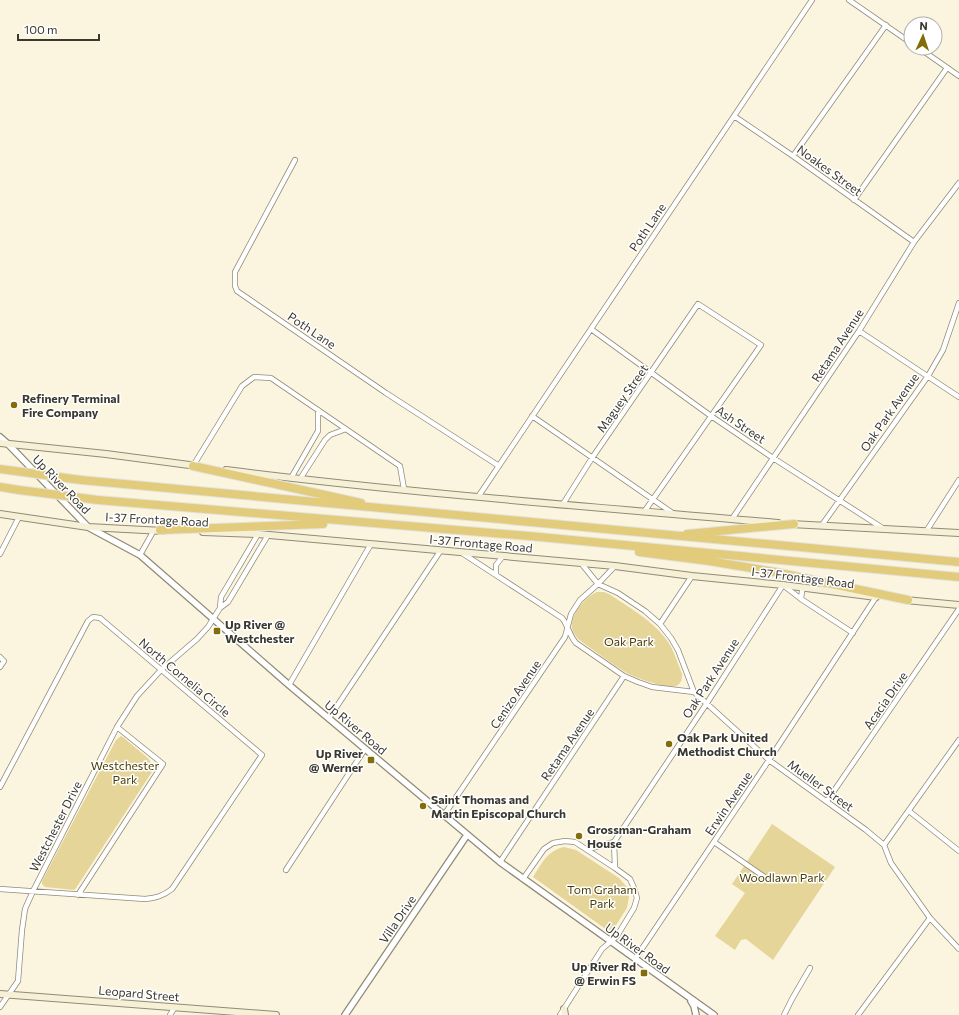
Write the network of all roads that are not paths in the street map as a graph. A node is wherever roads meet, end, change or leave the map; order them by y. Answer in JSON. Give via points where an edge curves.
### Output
{"nodes":[{"id":1,"x":812,"y":0,"type":"edge"},
{"id":2,"x":849,"y":0,"type":"edge"},
{"id":3,"x":886,"y":25,"type":"junction"},
{"id":4,"x":903,"y":37,"type":"edge"},
{"id":5,"x":930,"y":56,"type":"edge"},
{"id":6,"x":947,"y":68,"type":"junction"},
{"id":7,"x":959,"y":76,"type":"edge"},
{"id":8,"x":734,"y":116,"type":"junction"},
{"id":9,"x":793,"y":156,"type":"junction"},
{"id":10,"x":295,"y":160,"type":"dead end"},
{"id":11,"x":959,"y":183,"type":"edge"},
{"id":12,"x":854,"y":200,"type":"junction"},
{"id":13,"x":914,"y":242,"type":"junction"},
{"id":14,"x":959,"y":303,"type":"edge"},
{"id":15,"x":591,"y":329,"type":"junction"},
{"id":16,"x":859,"y":331,"type":"junction"},
{"id":17,"x":652,"y":373,"type":"junction"},
{"id":18,"x":928,"y":376,"type":"junction"},
{"id":19,"x":959,"y":397,"type":"edge"},
{"id":20,"x":318,"y":410,"type":"junction"},
{"id":21,"x":532,"y":416,"type":"junction"},
{"id":22,"x":711,"y":416,"type":"junction"},
{"id":23,"x":346,"y":428,"type":"junction"},
{"id":24,"x":0,"y":437,"type":"edge"},
{"id":25,"x":312,"y":442,"type":"junction"},
{"id":26,"x":0,"y":443,"type":"edge"},
{"id":27,"x":8,"y":444,"type":"junction"},
{"id":28,"x":320,"y":446,"type":"junction"},
{"id":29,"x":592,"y":458,"type":"junction"},
{"id":30,"x":773,"y":458,"type":"junction"},
{"id":31,"x":193,"y":466,"type":"junction"},
{"id":32,"x":499,"y":466,"type":"junction"},
{"id":33,"x":0,"y":469,"type":"edge"},
{"id":34,"x":291,"y":478,"type":"junction"},
{"id":35,"x":300,"y":479,"type":"junction"},
{"id":36,"x":959,"y":480,"type":"edge"},
{"id":37,"x":0,"y":487,"type":"edge"},
{"id":38,"x":404,"y":490,"type":"junction"},
{"id":39,"x":478,"y":497,"type":"junction"},
{"id":40,"x":654,"y":499,"type":"junction"},
{"id":41,"x":839,"y":500,"type":"junction"},
{"id":42,"x":563,"y":504,"type":"junction"},
{"id":43,"x":377,"y":508,"type":"junction"},
{"id":44,"x":644,"y":512,"type":"junction"},
{"id":45,"x":0,"y":514,"type":"edge"},
{"id":46,"x":674,"y":514,"type":"junction"},
{"id":47,"x":19,"y":518,"type":"junction"},
{"id":48,"x":732,"y":519,"type":"junction"},
{"id":49,"x":357,"y":522,"type":"junction"},
{"id":50,"x":794,"y":524,"type":"junction"},
{"id":51,"x":822,"y":525,"type":"junction"},
{"id":52,"x":88,"y":527,"type":"junction"},
{"id":53,"x":884,"y":529,"type":"junction"},
{"id":54,"x":157,"y":530,"type":"junction"},
{"id":55,"x":927,"y":530,"type":"junction"},
{"id":56,"x":959,"y":533,"type":"edge"},
{"id":57,"x":258,"y":534,"type":"junction"},
{"id":58,"x":268,"y":535,"type":"junction"},
{"id":59,"x":665,"y":536,"type":"junction"},
{"id":60,"x":596,"y":542,"type":"junction"},
{"id":61,"x":371,"y":544,"type":"junction"},
{"id":62,"x":441,"y":550,"type":"junction"},
{"id":63,"x":461,"y":553,"type":"junction"},
{"id":64,"x":0,"y":554,"type":"edge"},
{"id":65,"x":140,"y":555,"type":"junction"},
{"id":66,"x":503,"y":556,"type":"junction"},
{"id":67,"x":959,"y":562,"type":"edge"},
{"id":68,"x":581,"y":563,"type":"junction"},
{"id":69,"x":615,"y":566,"type":"junction"},
{"id":70,"x":496,"y":575,"type":"junction"},
{"id":71,"x":692,"y":576,"type":"junction"},
{"id":72,"x":959,"y":578,"type":"edge"},
{"id":73,"x":598,"y":584,"type":"junction"},
{"id":74,"x":783,"y":585,"type":"junction"},
{"id":75,"x":805,"y":588,"type":"junction"},
{"id":76,"x":876,"y":597,"type":"junction"},
{"id":77,"x":801,"y":599,"type":"junction"},
{"id":78,"x":908,"y":600,"type":"junction"},
{"id":79,"x":959,"y":605,"type":"edge"},
{"id":80,"x":220,"y":608,"type":"junction"},
{"id":81,"x":959,"y":609,"type":"edge"},
{"id":82,"x":214,"y":619,"type":"junction"},
{"id":83,"x":660,"y":624,"type":"junction"},
{"id":84,"x":567,"y":628,"type":"junction"},
{"id":85,"x":853,"y":633,"type":"junction"},
{"id":86,"x":0,"y":657,"type":"edge"},
{"id":87,"x":0,"y":667,"type":"edge"},
{"id":88,"x":161,"y":670,"type":"junction"},
{"id":89,"x":624,"y":676,"type":"junction"},
{"id":90,"x":289,"y":685,"type":"junction"},
{"id":91,"x":694,"y":692,"type":"junction"},
{"id":92,"x":707,"y":703,"type":"junction"},
{"id":93,"x":329,"y":718,"type":"junction"},
{"id":94,"x":117,"y":727,"type":"junction"},
{"id":95,"x":959,"y":740,"type":"edge"},
{"id":96,"x":365,"y":749,"type":"junction"},
{"id":97,"x":769,"y":760,"type":"junction"},
{"id":98,"x":0,"y":788,"type":"edge"},
{"id":99,"x":827,"y":801,"type":"junction"},
{"id":100,"x":909,"y":811,"type":"junction"},
{"id":101,"x":444,"y":815,"type":"junction"},
{"id":102,"x":468,"y":835,"type":"junction"},
{"id":103,"x":614,"y":842,"type":"junction"},
{"id":104,"x":714,"y":842,"type":"junction"},
{"id":105,"x":884,"y":845,"type":"junction"},
{"id":106,"x":588,"y":849,"type":"junction"},
{"id":107,"x":959,"y":851,"type":"edge"},
{"id":108,"x":500,"y":862,"type":"junction"},
{"id":109,"x":615,"y":868,"type":"junction"},
{"id":110,"x":286,"y":870,"type":"dead end"},
{"id":111,"x":766,"y":878,"type":"dead end"},
{"id":112,"x":523,"y":879,"type":"junction"},
{"id":113,"x":0,"y":889,"type":"edge"},
{"id":114,"x":33,"y":891,"type":"junction"},
{"id":115,"x":78,"y":895,"type":"junction"},
{"id":116,"x":930,"y":918,"type":"junction"},
{"id":117,"x":610,"y":942,"type":"junction"},
{"id":118,"x":959,"y":949,"type":"edge"},
{"id":119,"x":635,"y":959,"type":"junction"},
{"id":120,"x":810,"y":968,"type":"dead end"},
{"id":121,"x":0,"y":994,"type":"edge"},
{"id":122,"x":9,"y":994,"type":"junction"},
{"id":123,"x":687,"y":996,"type":"junction"},
{"id":124,"x":0,"y":1006,"type":"edge"},
{"id":125,"x":175,"y":1007,"type":"junction"},
{"id":126,"x":191,"y":1008,"type":"junction"},
{"id":127,"x":564,"y":1012,"type":"edge"},
{"id":128,"x":170,"y":1015,"type":"edge"},
{"id":129,"x":194,"y":1015,"type":"edge"},
{"id":130,"x":276,"y":1015,"type":"edge"},
{"id":131,"x":345,"y":1015,"type":"edge"},
{"id":132,"x":560,"y":1015,"type":"edge"},
{"id":133,"x":696,"y":1015,"type":"edge"},
{"id":134,"x":714,"y":1015,"type":"edge"},
{"id":135,"x":784,"y":1015,"type":"edge"},
{"id":136,"x":858,"y":1015,"type":"edge"}],
"edges":[{"from":1,"to":8,"type":"street","name":"Poth Lane"},
{"from":2,"to":3,"type":"street"},
{"from":3,"to":4,"type":"street"},
{"from":3,"to":9,"type":"street"},
{"from":5,"to":6,"type":"street"},
{"from":6,"to":7,"type":"street"},
{"from":6,"to":12,"type":"street"},
{"from":8,"to":9,"type":"street","name":"Noakes Street"},
{"from":8,"to":15,"type":"street","name":"Poth Lane"},
{"from":9,"to":12,"type":"street","name":"Noakes Street"},
{"from":10,"to":32,"type":"street","name":"Poth Lane","via":[[236,272],[237,291],[386,393]]},
{"from":11,"to":13,"type":"street","name":"Retama Avenue"},
{"from":12,"to":13,"type":"street","name":"Noakes Street"},
{"from":13,"to":16,"type":"street","name":"Retama Avenue"},
{"from":14,"to":18,"type":"street","name":"Oak Park Avenue","via":[[943,350]]},
{"from":15,"to":17,"type":"street","name":"Ash Street"},
{"from":15,"to":21,"type":"street","name":"Poth Lane"},
{"from":16,"to":18,"type":"street"},
{"from":16,"to":30,"type":"street","name":"Retama Avenue"},
{"from":17,"to":22,"type":"street","name":"Ash Street"},
{"from":17,"to":22,"type":"street","name":"Maguey Street","via":[[698,304],[761,345]]},
{"from":17,"to":29,"type":"street","name":"Maguey Street"},
{"from":18,"to":19,"type":"street"},
{"from":18,"to":41,"type":"street","name":"Oak Park Avenue"},
{"from":20,"to":23,"type":"street"},
{"from":20,"to":25,"type":"street","via":[[319,426]]},
{"from":20,"to":31,"type":"street","via":[[271,378],[254,377],[242,386]]},
{"from":21,"to":29,"type":"street"},
{"from":21,"to":32,"type":"street","name":"Poth Lane"},
{"from":22,"to":30,"type":"street","name":"Ash Street"},
{"from":22,"to":40,"type":"street"},
{"from":23,"to":28,"type":"street","via":[[330,435]]},
{"from":23,"to":38,"type":"street","via":[[400,466]]},
{"from":24,"to":27,"type":"street","name":"Up River Road"},
{"from":25,"to":28,"type":"street"},
{"from":25,"to":34,"type":"street"},
{"from":26,"to":27,"type":"main road"},
{"from":27,"to":31,"type":"main road"},
{"from":27,"to":52,"type":"street","name":"Up River Road"},
{"from":28,"to":35,"type":"street"},
{"from":29,"to":40,"type":"street"},
{"from":29,"to":42,"type":"street","name":"Maguey Street"},
{"from":30,"to":41,"type":"street","name":"Ash Street"},
{"from":30,"to":48,"type":"street","name":"Retama Avenue"},
{"from":31,"to":34,"type":"main road"},
{"from":31,"to":43,"type":"highway","via":[[351,500]]},
{"from":32,"to":39,"type":"street","name":"Poth Lane"},
{"from":33,"to":43,"type":"highway","bridge":true,"via":[[81,480]]},
{"from":34,"to":35,"type":"main road"},
{"from":35,"to":38,"type":"main road"},
{"from":36,"to":55,"type":"street"},
{"from":37,"to":49,"type":"highway","bridge":true,"via":[[98,500]]},
{"from":38,"to":39,"type":"main road"},
{"from":39,"to":42,"type":"main road"},
{"from":40,"to":44,"type":"street"},
{"from":40,"to":46,"type":"street"},
{"from":41,"to":51,"type":"street","name":"Oak Park Avenue"},
{"from":41,"to":53,"type":"street","name":"Ash Street"},
{"from":42,"to":44,"type":"main road"},
{"from":43,"to":59,"type":"highway"},
{"from":44,"to":46,"type":"main road"},
{"from":45,"to":47,"type":"main road","name":"I-37 Frontage Road"},
{"from":46,"to":48,"type":"main road"},
{"from":47,"to":52,"type":"main road","name":"I-37 Frontage Road"},
{"from":47,"to":64,"type":"street"},
{"from":48,"to":50,"type":"main road"},
{"from":49,"to":54,"type":"highway"},
{"from":49,"to":60,"type":"highway"},
{"from":50,"to":51,"type":"main road"},
{"from":50,"to":59,"type":"highway"},
{"from":51,"to":53,"type":"main road"},
{"from":52,"to":54,"type":"main road","name":"I-37 Frontage Road"},
{"from":52,"to":65,"type":"street","name":"Up River Road"},
{"from":53,"to":55,"type":"main road"},
{"from":54,"to":57,"type":"main road","name":"I-37 Frontage Road"},
{"from":54,"to":65,"type":"street"},
{"from":55,"to":56,"type":"main road"},
{"from":57,"to":58,"type":"main road","name":"I-37 Frontage Road"},
{"from":57,"to":80,"type":"street","via":[[221,598]]},
{"from":58,"to":61,"type":"main road","name":"I-37 Frontage Road"},
{"from":58,"to":80,"type":"street","via":[[228,602]]},
{"from":59,"to":67,"type":"highway"},
{"from":60,"to":72,"type":"highway"},
{"from":60,"to":78,"type":"highway","via":[[618,549],[775,572]]},
{"from":61,"to":62,"type":"main road","name":"I-37 Frontage Road"},
{"from":61,"to":90,"type":"street"},
{"from":62,"to":63,"type":"main road","name":"I-37 Frontage Road"},
{"from":62,"to":93,"type":"street"},
{"from":63,"to":66,"type":"main road","name":"I-37 Frontage Road"},
{"from":63,"to":70,"type":"street"},
{"from":65,"to":82,"type":"street","name":"Up River Road"},
{"from":66,"to":68,"type":"main road","name":"I-37 Frontage Road"},
{"from":66,"to":70,"type":"street","via":[[496,565]]},
{"from":68,"to":69,"type":"main road","name":"I-37 Frontage Road"},
{"from":68,"to":73,"type":"street","name":"Mueller Street"},
{"from":69,"to":71,"type":"main road","name":"I-37 Frontage Road"},
{"from":69,"to":73,"type":"street","name":"Cenizo Avenue"},
{"from":70,"to":84,"type":"street","via":[[562,618]]},
{"from":71,"to":74,"type":"main road","name":"I-37 Frontage Road"},
{"from":71,"to":83,"type":"street"},
{"from":73,"to":83,"type":"street","name":"Mueller Street","via":[[618,593]]},
{"from":73,"to":84,"type":"street","name":"Cenizo Avenue","via":[[580,600],[571,614]]},
{"from":74,"to":75,"type":"main road","name":"I-37 Frontage Road"},
{"from":74,"to":77,"type":"street"},
{"from":74,"to":92,"type":"street","name":"Oak Park Avenue"},
{"from":75,"to":76,"type":"main road","name":"I-37 Frontage Road"},
{"from":75,"to":77,"type":"street"},
{"from":76,"to":78,"type":"main road","name":"I-37 Frontage Road"},
{"from":76,"to":85,"type":"street","name":"Erwin Avenue"},
{"from":77,"to":85,"type":"street"},
{"from":78,"to":79,"type":"main road","name":"I-37 Frontage Road"},
{"from":80,"to":82,"type":"street","name":"Westchester Drive"},
{"from":81,"to":99,"type":"street","name":"Acacia Drive"},
{"from":82,"to":88,"type":"street","name":"Westchester Drive","via":[[197,639]]},
{"from":82,"to":90,"type":"street","name":"Up River Road"},
{"from":83,"to":91,"type":"street","name":"Mueller Street","via":[[678,650]]},
{"from":84,"to":89,"type":"street","via":[[576,643]]},
{"from":84,"to":101,"type":"street","name":"Cenizo Avenue","via":[[565,637]]},
{"from":85,"to":97,"type":"street","name":"Erwin Avenue"},
{"from":86,"to":87,"type":"street","via":[[4,661]]},
{"from":88,"to":94,"type":"street","name":"Westchester Drive","via":[[137,696]]},
{"from":88,"to":98,"type":"street","name":"North Cornelia Circle","via":[[100,618],[93,617],[88,621]]},
{"from":88,"to":115,"type":"street","name":"North Cornelia Circle","via":[[262,755],[172,889],[156,898],[145,899]]},
{"from":89,"to":91,"type":"street","via":[[652,687]]},
{"from":89,"to":108,"type":"street","name":"Retama Avenue"},
{"from":90,"to":93,"type":"street","name":"Up River Road"},
{"from":91,"to":92,"type":"street","name":"Mueller Street"},
{"from":92,"to":97,"type":"street","name":"Mueller Street"},
{"from":92,"to":103,"type":"street","name":"Oak Park Avenue"},
{"from":93,"to":96,"type":"street","name":"Up River Road"},
{"from":94,"to":114,"type":"street","name":"Westchester Drive"},
{"from":94,"to":115,"type":"street","via":[[163,764]]},
{"from":95,"to":100,"type":"street"},
{"from":96,"to":101,"type":"street","name":"Up River Road"},
{"from":96,"to":110,"type":"street"},
{"from":97,"to":99,"type":"street","name":"Mueller Street"},
{"from":97,"to":104,"type":"street","name":"Erwin Avenue"},
{"from":99,"to":105,"type":"street","name":"Mueller Street"},
{"from":100,"to":105,"type":"street"},
{"from":100,"to":107,"type":"street"},
{"from":101,"to":102,"type":"street","name":"Up River Road"},
{"from":102,"to":108,"type":"street","name":"Up River Road"},
{"from":102,"to":131,"type":"street","name":"Villa Drive"},
{"from":103,"to":106,"type":"street"},
{"from":103,"to":109,"type":"street"},
{"from":104,"to":111,"type":"street"},
{"from":104,"to":119,"type":"street","name":"Erwin Avenue"},
{"from":105,"to":116,"type":"street","via":[[891,863]]},
{"from":106,"to":109,"type":"street"},
{"from":106,"to":112,"type":"street","via":[[575,842],[553,843],[544,849]]},
{"from":108,"to":112,"type":"street","name":"Up River Road"},
{"from":109,"to":117,"type":"street","via":[[630,880],[636,898],[634,908],[617,936]]},
{"from":112,"to":117,"type":"street","name":"Up River Road"},
{"from":113,"to":114,"type":"street"},
{"from":114,"to":115,"type":"street"},
{"from":114,"to":122,"type":"street","name":"Westchester Drive","via":[[25,909],[18,981]]},
{"from":116,"to":118,"type":"street"},
{"from":116,"to":136,"type":"street"},
{"from":117,"to":119,"type":"street","name":"Up River Road"},
{"from":117,"to":127,"type":"street","via":[[602,949]]},
{"from":119,"to":123,"type":"street","name":"Up River Road"},
{"from":120,"to":135,"type":"street"},
{"from":121,"to":122,"type":"main road","name":"Leopard Street"},
{"from":122,"to":124,"type":"street","name":"Westchester Drive"},
{"from":122,"to":125,"type":"main road","name":"Leopard Street"},
{"from":123,"to":133,"type":"street","via":[[694,1006]]},
{"from":123,"to":134,"type":"street","name":"Up River Road"},
{"from":125,"to":126,"type":"main road","name":"Leopard Street"},
{"from":125,"to":128,"type":"street"},
{"from":126,"to":129,"type":"street"},
{"from":126,"to":130,"type":"main road","name":"Leopard Street"},
{"from":127,"to":132,"type":"street"}]}
